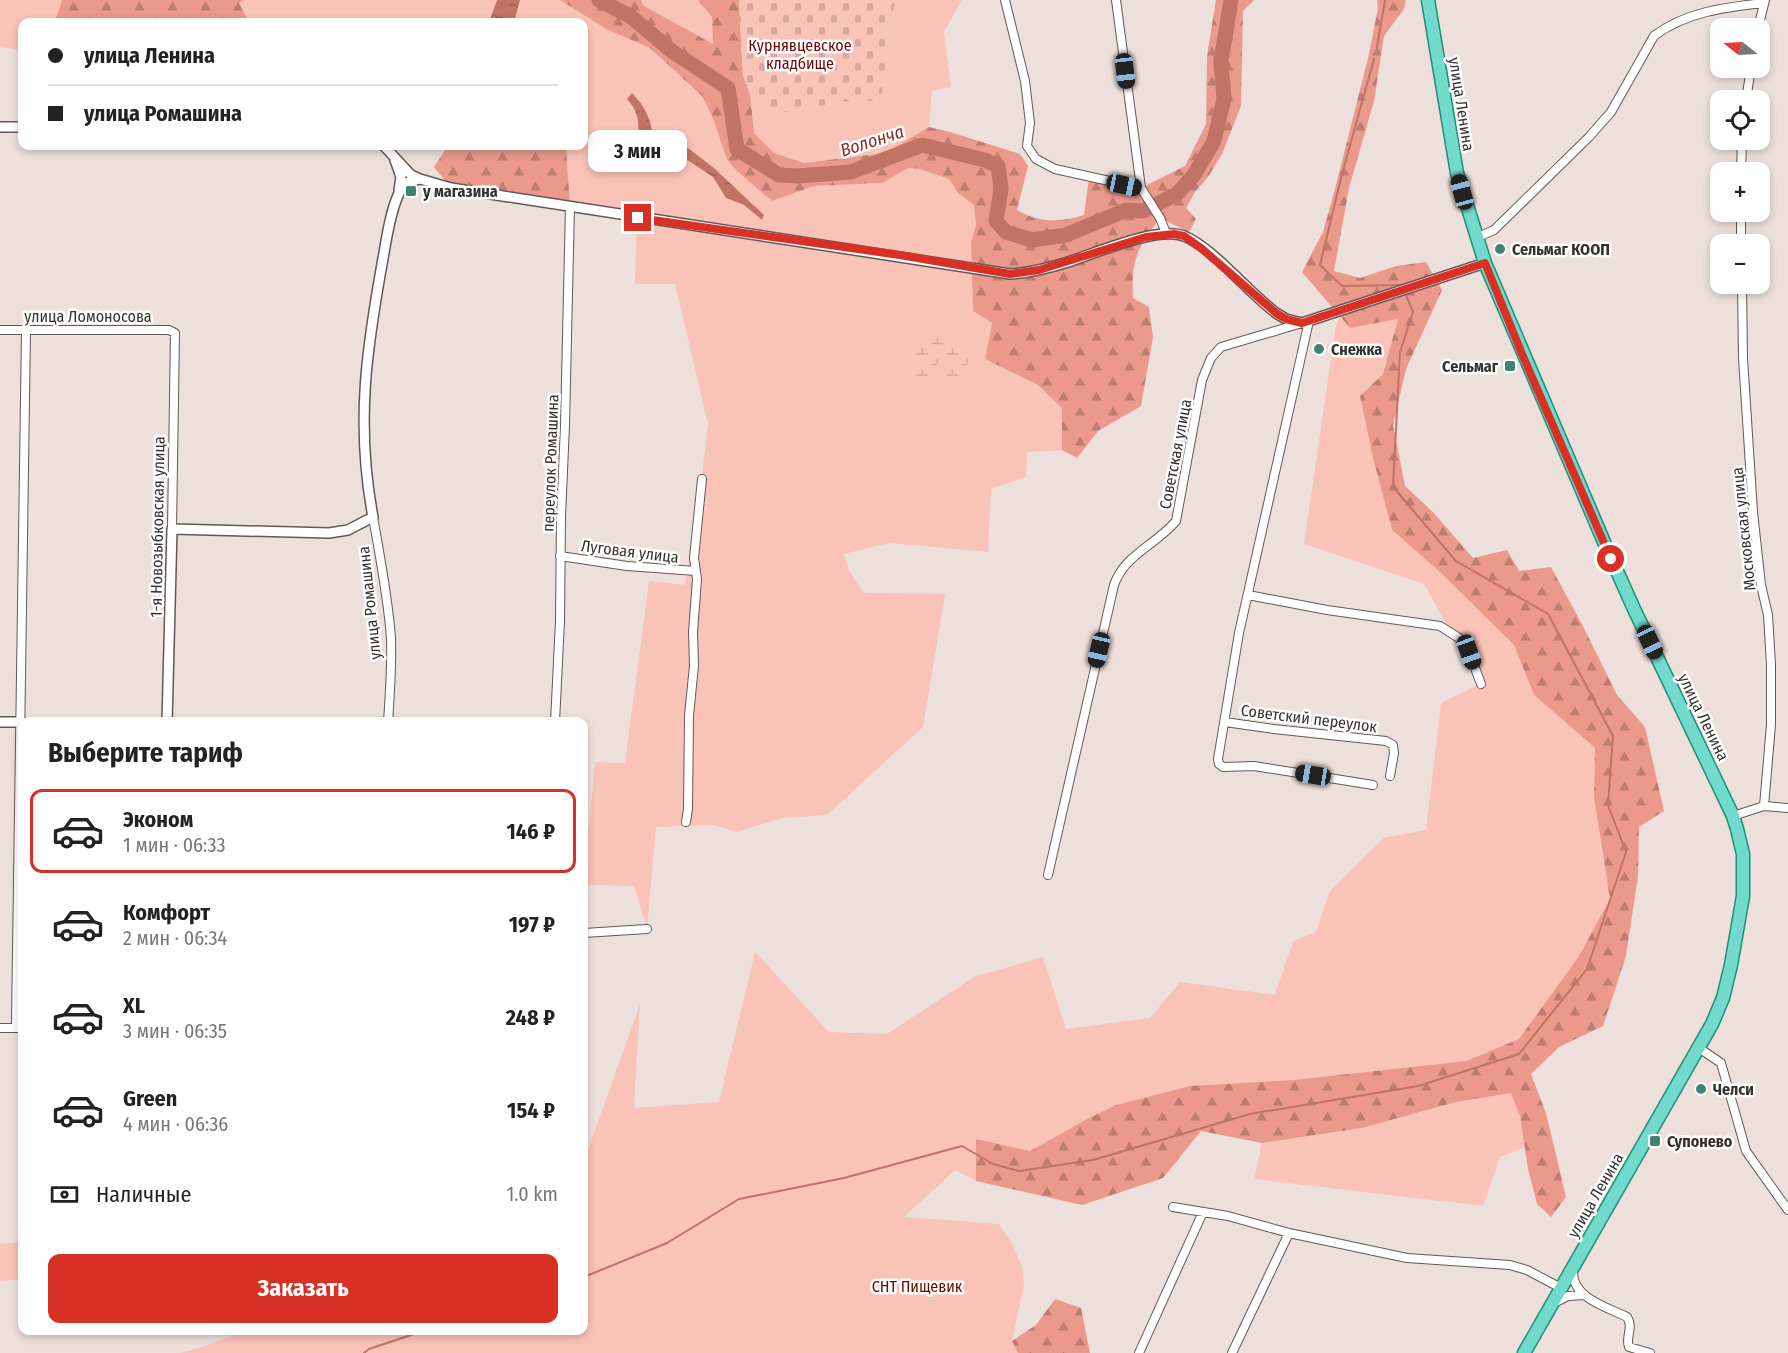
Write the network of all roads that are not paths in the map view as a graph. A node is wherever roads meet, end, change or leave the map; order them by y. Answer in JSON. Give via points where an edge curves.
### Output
{"nodes":[{"id":1,"x":1005,"y":0,"type":"edge"},
{"id":2,"x":1116,"y":0,"type":"edge"},
{"id":3,"x":1764,"y":2,"type":"edge"},
{"id":4,"x":1429,"y":4,"type":"edge"},
{"id":5,"x":1760,"y":18,"type":"edge"},
{"id":6,"x":0,"y":127,"type":"edge"},
{"id":7,"x":18,"y":128,"type":"edge"},
{"id":8,"x":388,"y":150,"type":"edge"},
{"id":9,"x":392,"y":155,"type":"junction"},
{"id":10,"x":420,"y":179,"type":"junction"},
{"id":11,"x":1141,"y":188,"type":"junction"},
{"id":12,"x":398,"y":198,"type":"junction"},
{"id":13,"x":570,"y":206,"type":"junction"},
{"id":14,"x":1166,"y":233,"type":"junction"},
{"id":15,"x":1476,"y":238,"type":"junction"},
{"id":16,"x":1485,"y":263,"type":"junction"},
{"id":17,"x":1742,"y":294,"type":"edge"},
{"id":18,"x":1305,"y":322,"type":"junction"},
{"id":19,"x":0,"y":330,"type":"edge"},
{"id":20,"x":26,"y":330,"type":"junction"},
{"id":21,"x":175,"y":333,"type":"joint"},
{"id":22,"x":702,"y":480,"type":"dead end"},
{"id":23,"x":373,"y":517,"type":"junction"},
{"id":24,"x":172,"y":529,"type":"junction"},
{"id":25,"x":560,"y":556,"type":"junction"},
{"id":26,"x":696,"y":571,"type":"junction"},
{"id":27,"x":1248,"y":595,"type":"junction"},
{"id":28,"x":1481,"y":684,"type":"dead end"},
{"id":29,"x":21,"y":717,"type":"edge"},
{"id":30,"x":167,"y":717,"type":"edge"},
{"id":31,"x":388,"y":717,"type":"edge"},
{"id":32,"x":555,"y":717,"type":"edge"},
{"id":33,"x":0,"y":722,"type":"edge"},
{"id":34,"x":18,"y":722,"type":"edge"},
{"id":35,"x":1225,"y":722,"type":"junction"},
{"id":36,"x":1390,"y":776,"type":"dead end"},
{"id":37,"x":1373,"y":785,"type":"dead end"},
{"id":38,"x":1764,"y":806,"type":"junction"},
{"id":39,"x":1788,"y":808,"type":"edge"},
{"id":40,"x":1733,"y":816,"type":"junction"},
{"id":41,"x":686,"y":822,"type":"dead end"},
{"id":42,"x":1048,"y":875,"type":"dead end"},
{"id":43,"x":647,"y":929,"type":"dead end"},
{"id":44,"x":588,"y":933,"type":"edge"},
{"id":45,"x":0,"y":1028,"type":"edge"},
{"id":46,"x":18,"y":1028,"type":"edge"},
{"id":47,"x":1700,"y":1048,"type":"junction"},
{"id":48,"x":1173,"y":1207,"type":"dead end"},
{"id":49,"x":1788,"y":1210,"type":"edge"},
{"id":50,"x":1203,"y":1212,"type":"junction"},
{"id":51,"x":1289,"y":1233,"type":"junction"},
{"id":52,"x":1576,"y":1261,"type":"junction"},
{"id":53,"x":1561,"y":1288,"type":"junction"},
{"id":54,"x":1584,"y":1295,"type":"junction"},
{"id":55,"x":1551,"y":1306,"type":"junction"},
{"id":56,"x":1139,"y":1353,"type":"edge"},
{"id":57,"x":1232,"y":1353,"type":"edge"},
{"id":58,"x":1524,"y":1353,"type":"edge"},
{"id":59,"x":1650,"y":1353,"type":"edge"}],
"edges":[{"from":1,"to":11,"type":"street","via":[[1025,81],[1030,123],[1027,146],[1036,159],[1055,169]]},
{"from":2,"to":11,"type":"street"},
{"from":3,"to":5,"type":"street"},
{"from":3,"to":15,"type":"street","via":[[1716,9],[1654,36],[1611,112],[1589,137],[1494,230]]},
{"from":4,"to":15,"type":"main road","name":"улица Ленина","via":[[1457,173]]},
{"from":6,"to":7,"type":"street"},
{"from":8,"to":9,"type":"street"},
{"from":9,"to":10,"type":"street"},
{"from":9,"to":12,"type":"street","via":[[401,177]]},
{"from":10,"to":12,"type":"street","via":[[406,183]]},
{"from":10,"to":13,"type":"street","via":[[451,188]]},
{"from":11,"to":14,"type":"street"},
{"from":12,"to":23,"type":"street","via":[[388,231],[365,369],[364,464]]},
{"from":13,"to":14,"type":"street","via":[[1010,274],[1039,270]]},
{"from":13,"to":25,"type":"street","name":"переулок Ромашина"},
{"from":14,"to":18,"type":"street","via":[[1191,240],[1276,313]]},
{"from":15,"to":16,"type":"main road","name":"улица Ленина"},
{"from":16,"to":18,"type":"street"},
{"from":16,"to":40,"type":"main road","name":"улица Ленина","via":[[1634,609]]},
{"from":17,"to":38,"type":"street","name":"Московская улица","via":[[1753,512],[1771,664],[1771,725]]},
{"from":18,"to":27,"type":"street"},
{"from":18,"to":42,"type":"street","name":"Советская улица","via":[[1221,346],[1211,358],[1202,380],[1176,521],[1125,563],[1114,585]]},
{"from":19,"to":20,"type":"street","name":"улица Ломоносова"},
{"from":20,"to":21,"type":"street","name":"улица Ломоносова"},
{"from":20,"to":29,"type":"street"},
{"from":21,"to":24,"type":"street","name":"1-я Новозыбковская улица"},
{"from":22,"to":26,"type":"street"},
{"from":23,"to":24,"type":"street","via":[[348,530],[329,533]]},
{"from":23,"to":31,"type":"street","name":"улица Ромашина","via":[[391,638]]},
{"from":24,"to":30,"type":"street","name":"1-я Новозыбковская улица"},
{"from":25,"to":26,"type":"street","name":"Луговая улица"},
{"from":25,"to":32,"type":"street","name":"переулок Ромашина"},
{"from":26,"to":41,"type":"street"},
{"from":27,"to":28,"type":"street","via":[[1440,626],[1459,638],[1469,652]]},
{"from":27,"to":35,"type":"street"},
{"from":33,"to":34,"type":"street"},
{"from":35,"to":36,"type":"street","name":"Советский переулок","via":[[1386,741],[1393,745],[1394,753]]},
{"from":35,"to":37,"type":"street","via":[[1219,764],[1223,767],[1254,766]]},
{"from":38,"to":39,"type":"street"},
{"from":38,"to":40,"type":"street"},
{"from":40,"to":47,"type":"main road","name":"улица Ленина","via":[[1743,869],[1738,926],[1723,998]]},
{"from":43,"to":44,"type":"street"},
{"from":45,"to":46,"type":"street"},
{"from":47,"to":49,"type":"street","via":[[1721,1063],[1746,1151]]},
{"from":47,"to":52,"type":"main road","name":"улица Ленина"},
{"from":48,"to":50,"type":"street"},
{"from":50,"to":51,"type":"street"},
{"from":50,"to":56,"type":"street"},
{"from":51,"to":53,"type":"street","via":[[1407,1258],[1510,1265]]},
{"from":51,"to":57,"type":"street"},
{"from":52,"to":53,"type":"main road","name":"улица Ленина"},
{"from":52,"to":54,"type":"street","via":[[1573,1277]]},
{"from":53,"to":55,"type":"main road","name":"улица Ленина"},
{"from":54,"to":55,"type":"street","via":[[1562,1298]]},
{"from":54,"to":59,"type":"street","via":[[1627,1317],[1631,1328],[1629,1347]]},
{"from":55,"to":58,"type":"main road","name":"улица Ленина"}]}
